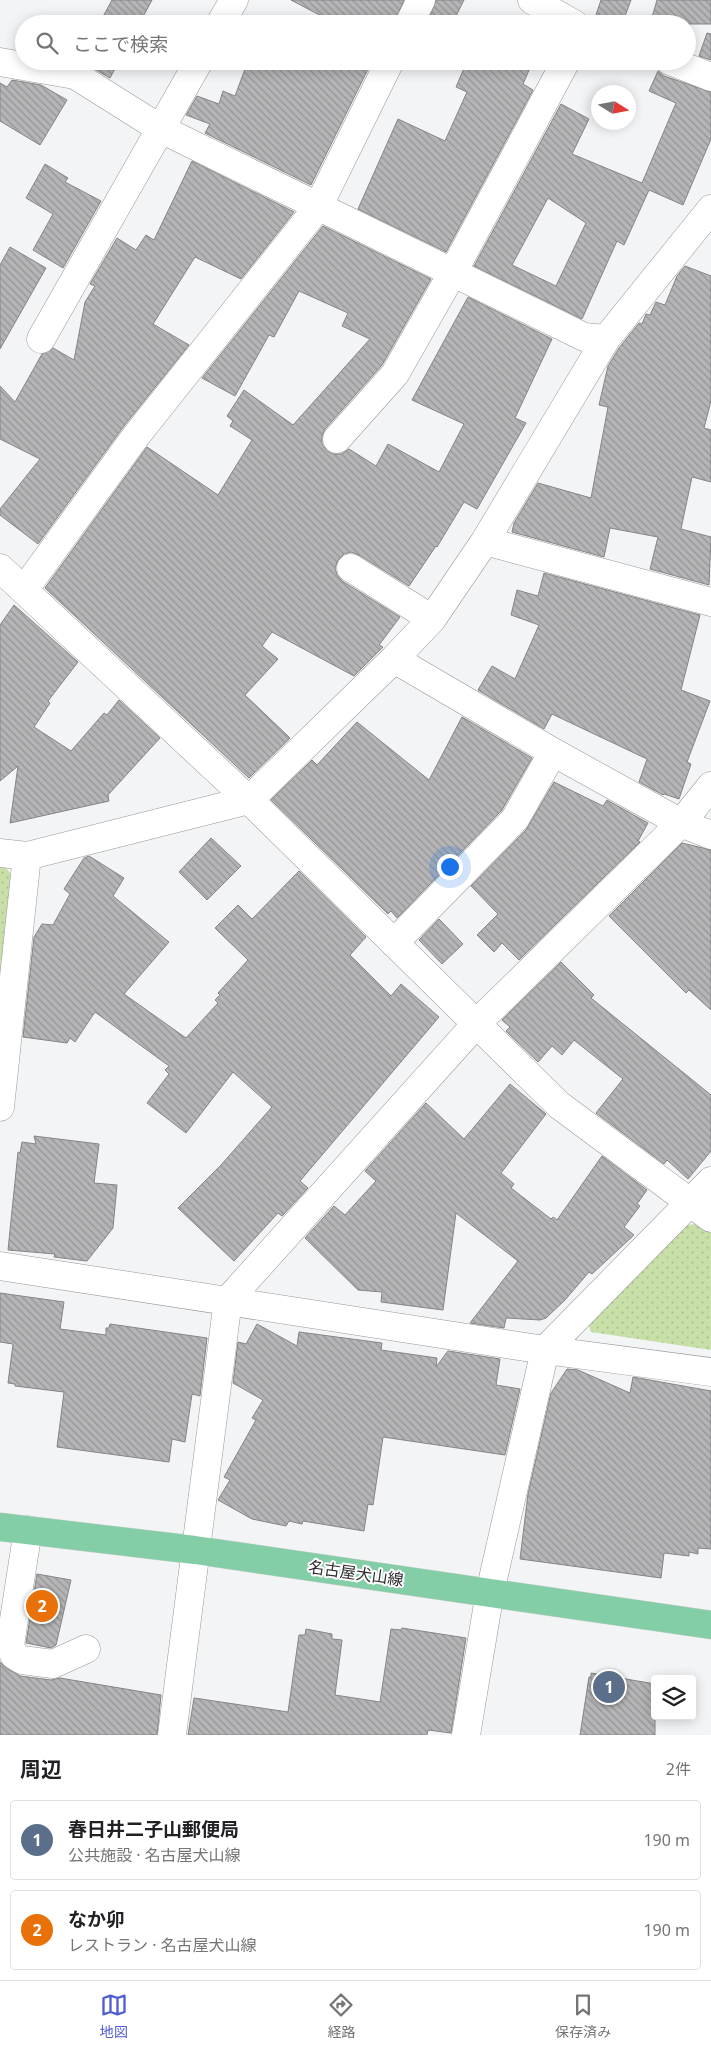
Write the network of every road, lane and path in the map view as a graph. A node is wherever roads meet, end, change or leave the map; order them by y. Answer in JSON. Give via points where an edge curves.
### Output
{"nodes":[{"id":1,"x":234,"y":0,"type":"edge"},
{"id":2,"x":421,"y":0,"type":"edge"},
{"id":3,"x":532,"y":0,"type":"edge"},
{"id":4,"x":225,"y":15,"type":"edge"},
{"id":5,"x":414,"y":15,"type":"edge"},
{"id":6,"x":558,"y":15,"type":"edge"},
{"id":7,"x":0,"y":62,"type":"edge"},
{"id":8,"x":15,"y":65,"type":"edge"},
{"id":9,"x":47,"y":70,"type":"edge"},
{"id":10,"x":194,"y":70,"type":"edge"},
{"id":11,"x":386,"y":70,"type":"edge"},
{"id":12,"x":561,"y":70,"type":"edge"},
{"id":13,"x":693,"y":70,"type":"edge"},
{"id":14,"x":711,"y":77,"type":"edge"},
{"id":15,"x":160,"y":129,"type":"junction"},
{"id":16,"x":318,"y":207,"type":"junction"},
{"id":17,"x":709,"y":216,"type":"edge"},
{"id":18,"x":453,"y":272,"type":"junction"},
{"id":19,"x":41,"y":338,"type":"dead end"},
{"id":20,"x":606,"y":339,"type":"junction"},
{"id":21,"x":337,"y":439,"type":"dead end"},
{"id":22,"x":485,"y":541,"type":"junction"},
{"id":23,"x":0,"y":568,"type":"edge"},
{"id":24,"x":351,"y":568,"type":"dead end"},
{"id":25,"x":24,"y":590,"type":"junction"},
{"id":26,"x":711,"y":602,"type":"edge"},
{"id":27,"x":432,"y":619,"type":"junction"},
{"id":28,"x":394,"y":659,"type":"junction"},
{"id":29,"x":552,"y":752,"type":"junction"},
{"id":30,"x":711,"y":786,"type":"edge"},
{"id":31,"x":249,"y":800,"type":"junction"},
{"id":32,"x":681,"y":823,"type":"junction"},
{"id":33,"x":711,"y":835,"type":"edge"},
{"id":34,"x":0,"y":853,"type":"edge"},
{"id":35,"x":27,"y":856,"type":"junction"},
{"id":36,"x":394,"y":943,"type":"junction"},
{"id":37,"x":476,"y":1024,"type":"junction"},
{"id":38,"x":0,"y":1107,"type":"edge"},
{"id":39,"x":711,"y":1181,"type":"edge"},
{"id":40,"x":701,"y":1210,"type":"edge"},
{"id":41,"x":0,"y":1266,"type":"edge"},
{"id":42,"x":228,"y":1300,"type":"junction"},
{"id":43,"x":545,"y":1350,"type":"junction"},
{"id":44,"x":711,"y":1372,"type":"edge"},
{"id":45,"x":0,"y":1527,"type":"edge"},
{"id":46,"x":28,"y":1530,"type":"junction"},
{"id":47,"x":195,"y":1550,"type":"junction"},
{"id":48,"x":490,"y":1592,"type":"junction"},
{"id":49,"x":711,"y":1625,"type":"edge"},
{"id":50,"x":86,"y":1649,"type":"dead end"},
{"id":51,"x":172,"y":1735,"type":"edge"},
{"id":52,"x":466,"y":1735,"type":"edge"}],
"edges":[{"from":1,"to":4,"type":"street"},
{"from":2,"to":5,"type":"street"},
{"from":3,"to":6,"type":"street"},
{"from":7,"to":8,"type":"street"},
{"from":9,"to":15,"type":"street","via":[[76,75]]},
{"from":10,"to":15,"type":"street"},
{"from":11,"to":16,"type":"street"},
{"from":12,"to":18,"type":"street"},
{"from":13,"to":14,"type":"street"},
{"from":15,"to":16,"type":"street"},
{"from":15,"to":19,"type":"street"},
{"from":16,"to":18,"type":"street"},
{"from":16,"to":25,"type":"street","via":[[136,436]]},
{"from":17,"to":20,"type":"street"},
{"from":18,"to":20,"type":"street","via":[[584,337]]},
{"from":18,"to":21,"type":"street","via":[[395,374]]},
{"from":20,"to":22,"type":"street"},
{"from":22,"to":26,"type":"street"},
{"from":22,"to":27,"type":"street"},
{"from":23,"to":25,"type":"street"},
{"from":24,"to":27,"type":"street"},
{"from":25,"to":31,"type":"street"},
{"from":27,"to":28,"type":"street"},
{"from":28,"to":29,"type":"street"},
{"from":28,"to":31,"type":"street"},
{"from":29,"to":32,"type":"street"},
{"from":29,"to":36,"type":"street","via":[[515,819]]},
{"from":30,"to":32,"type":"street"},
{"from":31,"to":35,"type":"street"},
{"from":31,"to":36,"type":"street"},
{"from":32,"to":33,"type":"street"},
{"from":32,"to":37,"type":"street"},
{"from":34,"to":35,"type":"street"},
{"from":35,"to":38,"type":"street"},
{"from":36,"to":37,"type":"street"},
{"from":37,"to":40,"type":"street","via":[[559,1106]]},
{"from":37,"to":42,"type":"street"},
{"from":39,"to":40,"type":"street"},
{"from":40,"to":43,"type":"street"},
{"from":41,"to":42,"type":"street"},
{"from":42,"to":43,"type":"street"},
{"from":42,"to":47,"type":"street"},
{"from":43,"to":44,"type":"street"},
{"from":43,"to":48,"type":"street"},
{"from":45,"to":46,"type":"main road","name":"名古屋犬山線"},
{"from":46,"to":47,"type":"main road","name":"名古屋犬山線"},
{"from":46,"to":50,"type":"street","via":[[10,1645],[14,1655],[22,1660],[53,1664]]},
{"from":47,"to":48,"type":"main road","name":"名古屋犬山線"},
{"from":47,"to":51,"type":"street"},
{"from":48,"to":49,"type":"main road","name":"名古屋犬山線"},
{"from":48,"to":52,"type":"street"}]}
